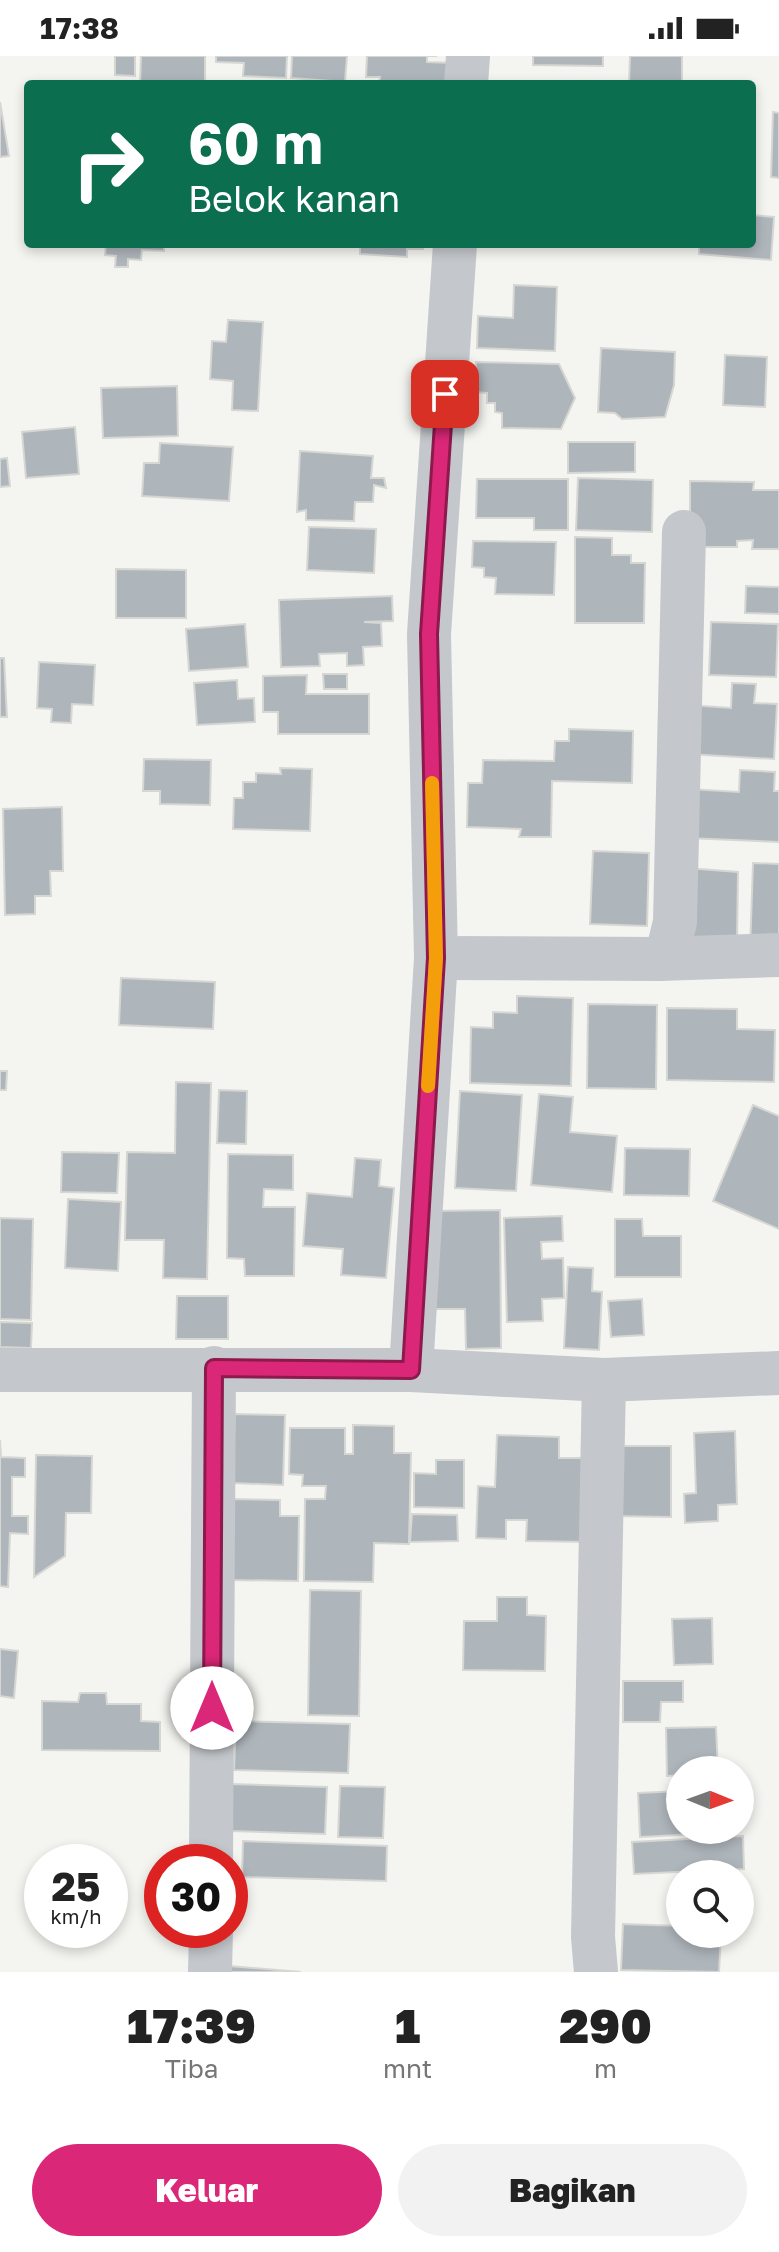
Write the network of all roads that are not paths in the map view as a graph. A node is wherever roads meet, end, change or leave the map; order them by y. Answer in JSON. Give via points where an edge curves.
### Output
{"nodes":[{"id":1,"x":468,"y":56,"type":"edge"},
{"id":2,"x":466,"y":80,"type":"edge"},
{"id":3,"x":455,"y":248,"type":"edge"},
{"id":4,"x":684,"y":532,"type":"dead end"},
{"id":5,"x":779,"y":955,"type":"edge"},
{"id":6,"x":436,"y":958,"type":"junction"},
{"id":7,"x":659,"y":959,"type":"junction"},
{"id":8,"x":214,"y":1368,"type":"junction"},
{"id":9,"x":0,"y":1370,"type":"edge"},
{"id":10,"x":411,"y":1370,"type":"junction"},
{"id":11,"x":779,"y":1373,"type":"edge"},
{"id":12,"x":604,"y":1380,"type":"junction"},
{"id":13,"x":211,"y":1844,"type":"edge"},
{"id":14,"x":211,"y":1948,"type":"edge"},
{"id":15,"x":210,"y":1972,"type":"edge"},
{"id":16,"x":596,"y":1972,"type":"edge"}],
"edges":[{"from":1,"to":2,"type":"street"},
{"from":3,"to":6,"type":"street","via":[[429,634]]},
{"from":4,"to":7,"type":"street","via":[[675,922],[668,951]]},
{"from":5,"to":7,"type":"street"},
{"from":6,"to":7,"type":"street"},
{"from":6,"to":10,"type":"street"},
{"from":8,"to":9,"type":"street"},
{"from":8,"to":10,"type":"street"},
{"from":8,"to":13,"type":"street"},
{"from":10,"to":12,"type":"street"},
{"from":11,"to":12,"type":"street"},
{"from":12,"to":16,"type":"street"},
{"from":14,"to":15,"type":"street"}]}
